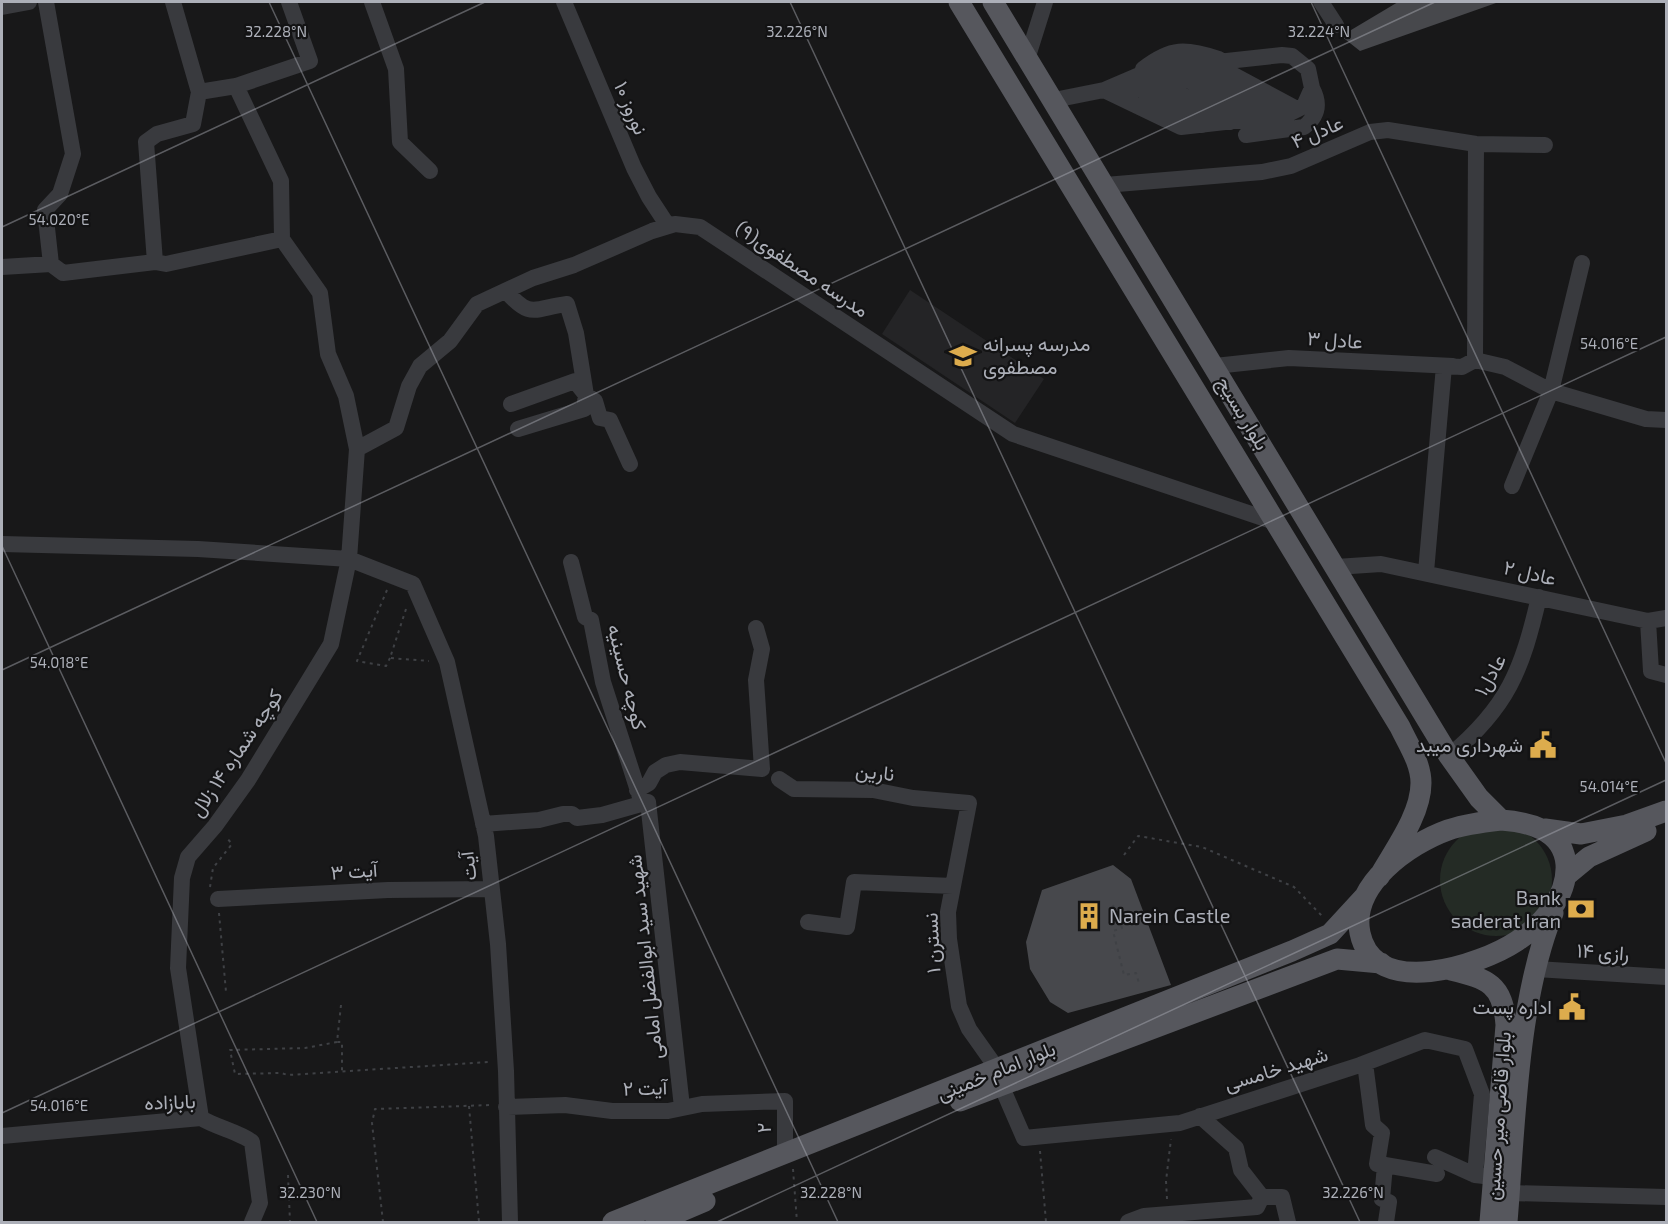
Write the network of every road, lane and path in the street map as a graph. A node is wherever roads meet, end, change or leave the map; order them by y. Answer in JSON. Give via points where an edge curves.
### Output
{"nodes":[{"id":1,"x":29,"y":2,"type":"edge"},
{"id":2,"x":46,"y":2,"type":"edge"},
{"id":3,"x":173,"y":2,"type":"edge"},
{"id":4,"x":289,"y":2,"type":"edge"},
{"id":5,"x":372,"y":2,"type":"edge"},
{"id":6,"x":564,"y":2,"type":"edge"},
{"id":7,"x":959,"y":2,"type":"edge"},
{"id":8,"x":993,"y":2,"type":"edge"},
{"id":9,"x":1045,"y":2,"type":"edge"},
{"id":10,"x":1321,"y":2,"type":"edge"},
{"id":11,"x":2,"y":7,"type":"edge"},
{"id":12,"x":1336,"y":25,"type":"dead end"},
{"id":13,"x":1028,"y":56,"type":"junction"},
{"id":14,"x":1209,"y":76,"type":"junction"},
{"id":15,"x":1187,"y":79,"type":"junction"},
{"id":16,"x":1136,"y":83,"type":"junction"},
{"id":17,"x":1161,"y":83,"type":"junction"},
{"id":18,"x":236,"y":86,"type":"junction"},
{"id":19,"x":1312,"y":88,"type":"junction"},
{"id":20,"x":199,"y":92,"type":"junction"},
{"id":21,"x":1112,"y":94,"type":"junction"},
{"id":22,"x":1054,"y":100,"type":"junction"},
{"id":23,"x":1297,"y":109,"type":"junction"},
{"id":24,"x":1278,"y":116,"type":"junction"},
{"id":25,"x":1252,"y":119,"type":"junction"},
{"id":26,"x":1230,"y":122,"type":"junction"},
{"id":27,"x":1203,"y":125,"type":"junction"},
{"id":28,"x":1246,"y":135,"type":"dead end"},
{"id":29,"x":1476,"y":144,"type":"junction"},
{"id":30,"x":1545,"y":146,"type":"dead end"},
{"id":31,"x":430,"y":171,"type":"dead end"},
{"id":32,"x":1104,"y":185,"type":"junction"},
{"id":33,"x":668,"y":226,"type":"junction"},
{"id":34,"x":282,"y":239,"type":"junction"},
{"id":35,"x":155,"y":262,"type":"junction"},
{"id":36,"x":1582,"y":263,"type":"dead end"},
{"id":37,"x":51,"y":264,"type":"junction"},
{"id":38,"x":2,"y":267,"type":"edge"},
{"id":39,"x":506,"y":291,"type":"junction"},
{"id":40,"x":1475,"y":360,"type":"junction"},
{"id":41,"x":1215,"y":366,"type":"junction"},
{"id":42,"x":1454,"y":366,"type":"junction"},
{"id":43,"x":1551,"y":391,"type":"junction"},
{"id":44,"x":586,"y":395,"type":"junction"},
{"id":45,"x":511,"y":404,"type":"dead end"},
{"id":46,"x":1666,"y":420,"type":"edge"},
{"id":47,"x":518,"y":429,"type":"dead end"},
{"id":48,"x":357,"y":449,"type":"junction"},
{"id":49,"x":630,"y":464,"type":"dead end"},
{"id":50,"x":1512,"y":486,"type":"dead end"},
{"id":51,"x":1275,"y":522,"type":"junction"},
{"id":52,"x":2,"y":544,"type":"edge"},
{"id":53,"x":349,"y":559,"type":"junction"},
{"id":54,"x":571,"y":562,"type":"dead end"},
{"id":55,"x":1336,"y":567,"type":"junction"},
{"id":56,"x":1426,"y":572,"type":"junction"},
{"id":57,"x":393,"y":577,"type":"junction"},
{"id":58,"x":1539,"y":597,"type":"junction"},
{"id":59,"x":407,"y":607,"type":"dead end"},
{"id":60,"x":1666,"y":618,"type":"edge"},
{"id":61,"x":1648,"y":621,"type":"junction"},
{"id":62,"x":756,"y":628,"type":"dead end"},
{"id":63,"x":390,"y":658,"type":"junction"},
{"id":64,"x":447,"y":662,"type":"junction"},
{"id":65,"x":1666,"y":675,"type":"edge"},
{"id":66,"x":1424,"y":715,"type":"junction"},
{"id":67,"x":1400,"y":726,"type":"junction"},
{"id":68,"x":1449,"y":756,"type":"junction"},
{"id":69,"x":779,"y":779,"type":"dead end"},
{"id":70,"x":642,"y":798,"type":"junction"},
{"id":71,"x":969,"y":803,"type":"joint"},
{"id":72,"x":1666,"y":811,"type":"edge"},
{"id":73,"x":1501,"y":820,"type":"junction"},
{"id":74,"x":483,"y":824,"type":"junction"},
{"id":75,"x":1666,"y":824,"type":"edge"},
{"id":76,"x":1545,"y":829,"type":"junction"},
{"id":77,"x":1124,"y":855,"type":"dead end"},
{"id":78,"x":1379,"y":876,"type":"junction"},
{"id":79,"x":954,"y":886,"type":"junction"},
{"id":80,"x":1563,"y":886,"type":"junction"},
{"id":81,"x":492,"y":889,"type":"junction"},
{"id":82,"x":1365,"y":896,"type":"junction"},
{"id":83,"x":218,"y":899,"type":"dead end"},
{"id":84,"x":1113,"y":905,"type":"dead end"},
{"id":85,"x":808,"y":922,"type":"dead end"},
{"id":86,"x":1337,"y":928,"type":"junction"},
{"id":87,"x":1381,"y":963,"type":"junction"},
{"id":88,"x":1536,"y":969,"type":"junction"},
{"id":89,"x":1451,"y":970,"type":"junction"},
{"id":90,"x":1666,"y":977,"type":"edge"},
{"id":91,"x":1139,"y":983,"type":"dead end"},
{"id":92,"x":341,"y":1005,"type":"dead end"},
{"id":93,"x":337,"y":1042,"type":"junction"},
{"id":94,"x":505,"y":1061,"type":"junction"},
{"id":95,"x":1365,"y":1063,"type":"junction"},
{"id":96,"x":342,"y":1071,"type":"junction"},
{"id":97,"x":1000,"y":1078,"type":"junction"},
{"id":98,"x":785,"y":1101,"type":"joint"},
{"id":99,"x":470,"y":1105,"type":"junction"},
{"id":100,"x":506,"y":1107,"type":"junction"},
{"id":101,"x":682,"y":1107,"type":"junction"},
{"id":102,"x":1200,"y":1116,"type":"junction"},
{"id":103,"x":201,"y":1119,"type":"junction"},
{"id":104,"x":1172,"y":1124,"type":"junction"},
{"id":105,"x":2,"y":1136,"type":"edge"},
{"id":106,"x":1038,"y":1136,"type":"junction"},
{"id":107,"x":1435,"y":1157,"type":"dead end"},
{"id":108,"x":789,"y":1160,"type":"junction"},
{"id":109,"x":1385,"y":1165,"type":"junction"},
{"id":110,"x":1437,"y":1174,"type":"dead end"},
{"id":111,"x":288,"y":1175,"type":"dead end"},
{"id":112,"x":1484,"y":1176,"type":"junction"},
{"id":113,"x":1510,"y":1193,"type":"junction"},
{"id":114,"x":1262,"y":1197,"type":"junction"},
{"id":115,"x":1666,"y":1197,"type":"edge"},
{"id":116,"x":1168,"y":1214,"type":"junction"},
{"id":117,"x":654,"y":1218,"type":"edge"},
{"id":118,"x":252,"y":1222,"type":"edge"},
{"id":119,"x":290,"y":1222,"type":"edge"},
{"id":120,"x":383,"y":1222,"type":"edge"},
{"id":121,"x":479,"y":1222,"type":"edge"},
{"id":122,"x":510,"y":1222,"type":"edge"},
{"id":123,"x":613,"y":1222,"type":"edge"},
{"id":124,"x":797,"y":1222,"type":"edge"},
{"id":125,"x":1046,"y":1222,"type":"edge"},
{"id":126,"x":1128,"y":1222,"type":"edge"},
{"id":127,"x":1288,"y":1222,"type":"edge"},
{"id":128,"x":1386,"y":1222,"type":"edge"},
{"id":129,"x":1490,"y":1222,"type":"edge"},
{"id":130,"x":1507,"y":1222,"type":"edge"}],
"edges":[{"from":1,"to":11,"type":"street"},
{"from":2,"to":37,"type":"street","via":[[73,154],[60,194],[45,210]]},
{"from":3,"to":20,"type":"street"},
{"from":4,"to":18,"type":"street","via":[[310,62]]},
{"from":5,"to":31,"type":"street","via":[[396,69],[400,142]]},
{"from":6,"to":33,"type":"street","name":"نوروز ۱۰","via":[[621,140]]},
{"from":7,"to":51,"type":"main road","name":"بلوار بسیج"},
{"from":8,"to":13,"type":"main road","name":"بلوار بسیج"},
{"from":9,"to":13,"type":"street"},
{"from":10,"to":12,"type":"street"},
{"from":13,"to":22,"type":"main road","name":"بلوار بسیج"},
{"from":14,"to":15,"type":"street"},
{"from":14,"to":23,"type":"street","via":[[1230,73]]},
{"from":14,"to":24,"type":"street"},
{"from":15,"to":17,"type":"street"},
{"from":15,"to":25,"type":"street"},
{"from":16,"to":17,"type":"street"},
{"from":16,"to":19,"type":"street","via":[[1161,55],[1193,51],[1225,61],[1292,57],[1308,69]]},
{"from":16,"to":21,"type":"street"},
{"from":16,"to":27,"type":"street"},
{"from":17,"to":26,"type":"street"},
{"from":18,"to":20,"type":"street"},
{"from":18,"to":34,"type":"street","via":[[281,181]]},
{"from":19,"to":23,"type":"street","via":[[1304,106]]},
{"from":19,"to":28,"type":"street","via":[[1318,105],[1311,122],[1304,127]]},
{"from":20,"to":35,"type":"street","via":[[193,124],[158,134],[146,142]]},
{"from":21,"to":22,"type":"street"},
{"from":21,"to":27,"type":"street","via":[[1181,127]]},
{"from":22,"to":32,"type":"main road","name":"بلوار بسیج"},
{"from":23,"to":24,"type":"street"},
{"from":24,"to":25,"type":"street"},
{"from":25,"to":26,"type":"street"},
{"from":26,"to":27,"type":"street"},
{"from":29,"to":30,"type":"street","name":"عادل ۴"},
{"from":29,"to":32,"type":"street","name":"عادل ۴","via":[[1388,130],[1370,132],[1291,165],[1262,172]]},
{"from":29,"to":40,"type":"street"},
{"from":32,"to":41,"type":"main road","name":"بلوار بسیج"},
{"from":33,"to":39,"type":"street","name":"مدرسه مصطفوی(۹)"},
{"from":33,"to":51,"type":"street","name":"مدرسه مصطفوی(۹)","via":[[700,227],[1013,434]]},
{"from":34,"to":35,"type":"street","via":[[166,264]]},
{"from":34,"to":48,"type":"street","name":"کوچه شماره ۱۴ زلال","via":[[320,293],[328,354],[346,396]]},
{"from":35,"to":37,"type":"street","via":[[63,273]]},
{"from":36,"to":43,"type":"street"},
{"from":37,"to":38,"type":"street"},
{"from":39,"to":44,"type":"street","via":[[527,310],[567,304]]},
{"from":39,"to":48,"type":"street","name":"مدرسه مصطفوی(۹)","via":[[477,304],[450,341],[420,366],[409,386],[396,428]]},
{"from":40,"to":42,"type":"street","name":"عادل ۳","via":[[1462,367]]},
{"from":40,"to":43,"type":"street","via":[[1505,367]]},
{"from":41,"to":42,"type":"street","name":"عادل ۳","via":[[1289,358]]},
{"from":41,"to":55,"type":"main road","name":"بلوار بسیج"},
{"from":42,"to":56,"type":"street","via":[[1444,366]]},
{"from":43,"to":46,"type":"street","via":[[1646,419]]},
{"from":43,"to":50,"type":"street"},
{"from":44,"to":45,"type":"street","via":[[575,381]]},
{"from":44,"to":47,"type":"street","via":[[584,409]]},
{"from":44,"to":49,"type":"street","via":[[595,401],[600,418],[610,420]]},
{"from":48,"to":53,"type":"street","name":"کوچه شماره ۱۴ زلال"},
{"from":51,"to":67,"type":"main road","name":"بلوار بسیج"},
{"from":52,"to":53,"type":"street","name":"آیت","via":[[198,549]]},
{"from":53,"to":57,"type":"street","name":"آیت"},
{"from":53,"to":103,"type":"street","name":"کوچه شماره ۱۴ زلال","via":[[331,644],[248,780],[188,857],[182,878],[178,968]]},
{"from":54,"to":70,"type":"street","name":"کوچه حسینیه","via":[[585,617],[591,620],[603,682]]},
{"from":55,"to":56,"type":"street","name":"عادل ۲","via":[[1381,564]]},
{"from":55,"to":66,"type":"main road","name":"بلوار بسیج"},
{"from":56,"to":58,"type":"street","name":"عادل ۲"},
{"from":57,"to":63,"type":"path","via":[[357,661],[386,666]]},
{"from":57,"to":64,"type":"street","name":"آیت","via":[[413,584]]},
{"from":58,"to":61,"type":"street","name":"عادل ۲"},
{"from":58,"to":68,"type":"street","name":"عادل۱","via":[[1523,659],[1504,698],[1478,732]]},
{"from":59,"to":63,"type":"path"},
{"from":60,"to":61,"type":"street"},
{"from":61,"to":65,"type":"street","via":[[1651,671]]},
{"from":62,"to":70,"type":"street","via":[[762,649],[756,680],[762,769],[680,762],[661,769]]},
{"from":63,"to":64,"type":"path"},
{"from":64,"to":74,"type":"street","name":"آیت"},
{"from":66,"to":67,"type":"main road","via":[[1420,726],[1410,731]]},
{"from":66,"to":68,"type":"main road","name":"بلوار بسیج"},
{"from":67,"to":78,"type":"main road","name":"بلوار بسیج","via":[[1416,759],[1421,783],[1414,812]]},
{"from":68,"to":73,"type":"main road","name":"بلوار بسیج","via":[[1479,798]]},
{"from":69,"to":71,"type":"street","name":"نارین","via":[[794,789],[873,790]]},
{"from":70,"to":74,"type":"street","via":[[586,817],[563,814]]},
{"from":70,"to":101,"type":"street","name":"شهید سید ابوالفضل امامی"},
{"from":71,"to":79,"type":"street","name":"نسترن ۱"},
{"from":72,"to":76,"type":"main road","via":[[1627,825],[1581,834]]},
{"from":73,"to":76,"type":"main road"},
{"from":73,"to":78,"type":"main road","via":[[1474,822],[1448,830],[1406,853]]},
{"from":74,"to":81,"type":"street","name":"آیت"},
{"from":75,"to":80,"type":"main road","via":[[1589,857]]},
{"from":76,"to":80,"type":"main road","via":[[1558,842],[1565,858]]},
{"from":77,"to":86,"type":"path","via":[[1138,836],[1202,847],[1294,886]]},
{"from":78,"to":82,"type":"main road"},
{"from":79,"to":85,"type":"street","via":[[854,882],[847,927]]},
{"from":79,"to":97,"type":"street","name":"نسترن ۱","via":[[948,912],[949,939],[959,1006]]},
{"from":80,"to":88,"type":"main road","name":"بلوار قاضی میر حسین"},
{"from":80,"to":89,"type":"main road","via":[[1546,916],[1527,934],[1504,950]]},
{"from":81,"to":83,"type":"street","name":"آیت ۳"},
{"from":81,"to":94,"type":"street","name":"آیت"},
{"from":82,"to":86,"type":"main road","name":"بلوار امام خمینی"},
{"from":82,"to":87,"type":"main road","via":[[1359,916],[1360,934]]},
{"from":84,"to":91,"type":"path","via":[[1122,928],[1113,931],[1125,975],[1136,973]]},
{"from":86,"to":97,"type":"main road","name":"بلوار امام خمینی"},
{"from":87,"to":89,"type":"main road","via":[[1400,970]]},
{"from":87,"to":97,"type":"main road","name":"بلوار امام خمینی","via":[[1337,959]]},
{"from":88,"to":90,"type":"street","name":"رازی ۱۴"},
{"from":88,"to":113,"type":"main road","name":"بلوار قاضی میر حسین","via":[[1519,1083]]},
{"from":89,"to":112,"type":"main road","name":"بلوار قاضی میر حسین","via":[[1481,977],[1492,985],[1505,1006],[1506,1025]]},
{"from":92,"to":93,"type":"path"},
{"from":93,"to":96,"type":"path","via":[[342,1042]]},
{"from":93,"to":96,"type":"path","via":[[305,1048],[230,1050],[235,1074],[288,1076]]},
{"from":94,"to":96,"type":"path"},
{"from":94,"to":100,"type":"street","name":"آیت"},
{"from":95,"to":102,"type":"street","name":"شهید خامسی"},
{"from":95,"to":109,"type":"street","via":[[1373,1125],[1382,1133],[1377,1164]]},
{"from":95,"to":112,"type":"street","name":"شهید خامسی","via":[[1425,1040],[1465,1049],[1482,1094]]},
{"from":97,"to":106,"type":"street","via":[[1024,1138]]},
{"from":97,"to":108,"type":"main road","name":"بلوار امام خمینی"},
{"from":98,"to":101,"type":"street","name":"آیت ۲"},
{"from":98,"to":108,"type":"street","name":"۲"},
{"from":99,"to":100,"type":"path"},
{"from":99,"to":120,"type":"path","via":[[375,1109],[372,1123]]},
{"from":99,"to":121,"type":"path"},
{"from":100,"to":101,"type":"street","name":"آیت ۲","via":[[565,1105],[612,1111],[668,1111]]},
{"from":100,"to":122,"type":"street","name":"آیت"},
{"from":102,"to":104,"type":"street","name":"شهید خامسی"},
{"from":102,"to":114,"type":"street","via":[[1236,1148],[1241,1170]]},
{"from":103,"to":105,"type":"street","name":"بابازاده"},
{"from":103,"to":118,"type":"street","name":"بابازاده","via":[[216,1128],[246,1136],[252,1142],[260,1203]]},
{"from":104,"to":106,"type":"street","name":"شهید خامسی"},
{"from":104,"to":116,"type":"path","via":[[1166,1181]]},
{"from":106,"to":125,"type":"path"},
{"from":107,"to":112,"type":"street"},
{"from":108,"to":117,"type":"main road","name":"بلوار امام خمینی"},
{"from":108,"to":124,"type":"path"},
{"from":109,"to":110,"type":"street"},
{"from":109,"to":128,"type":"street","via":[[1382,1198],[1389,1202]]},
{"from":111,"to":119,"type":"path"},
{"from":112,"to":129,"type":"main road","name":"بلوار قاضی میر حسین"},
{"from":113,"to":115,"type":"street"},
{"from":113,"to":130,"type":"main road","name":"بلوار قاضی میر حسین"},
{"from":114,"to":116,"type":"street","via":[[1257,1207]]},
{"from":114,"to":127,"type":"street","via":[[1282,1197]]},
{"from":116,"to":126,"type":"street"},
{"from":117,"to":123,"type":"main road","name":"بلوار امام خمینی"}]}
